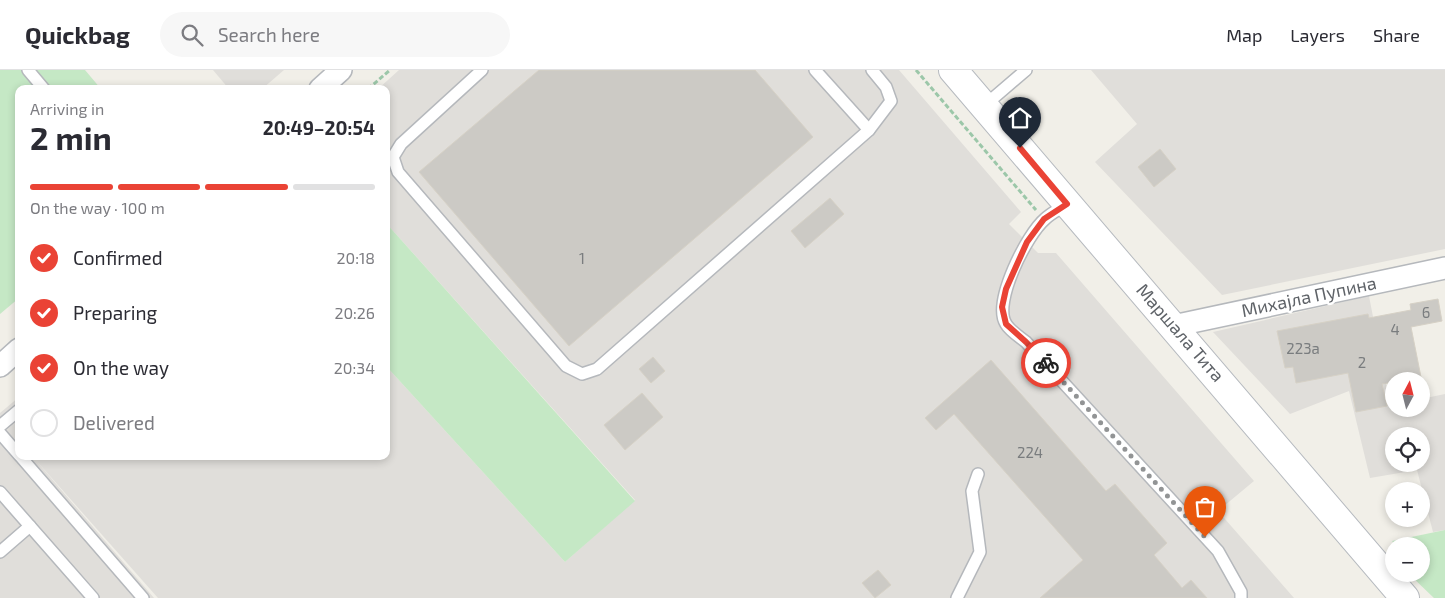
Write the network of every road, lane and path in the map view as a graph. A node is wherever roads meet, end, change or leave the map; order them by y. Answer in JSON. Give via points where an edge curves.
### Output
{"nodes":[{"id":1,"x":28,"y":70,"type":"edge"},
{"id":2,"x":341,"y":70,"type":"edge"},
{"id":3,"x":390,"y":70,"type":"edge"},
{"id":4,"x":482,"y":70,"type":"edge"},
{"id":5,"x":814,"y":70,"type":"edge"},
{"id":6,"x":872,"y":70,"type":"edge"},
{"id":7,"x":916,"y":70,"type":"edge"},
{"id":8,"x":953,"y":70,"type":"edge"},
{"id":9,"x":1026,"y":70,"type":"edge"},
{"id":10,"x":41,"y":85,"type":"edge"},
{"id":11,"x":324,"y":85,"type":"edge"},
{"id":12,"x":373,"y":85,"type":"edge"},
{"id":13,"x":984,"y":106,"type":"junction"},
{"id":14,"x":869,"y":130,"type":"junction"},
{"id":15,"x":1067,"y":204,"type":"junction"},
{"id":16,"x":1044,"y":219,"type":"junction"},
{"id":17,"x":1445,"y":268,"type":"edge"},
{"id":18,"x":1173,"y":326,"type":"junction"},
{"id":19,"x":15,"y":353,"type":"edge"},
{"id":20,"x":0,"y":366,"type":"edge"},
{"id":21,"x":15,"y":413,"type":"edge"},
{"id":22,"x":0,"y":426,"type":"edge"},
{"id":23,"x":0,"y":433,"type":"edge"},
{"id":24,"x":15,"y":450,"type":"edge"},
{"id":25,"x":23,"y":460,"type":"edge"},
{"id":26,"x":978,"y":474,"type":"dead end"},
{"id":27,"x":0,"y":492,"type":"edge"},
{"id":28,"x":30,"y":526,"type":"junction"},
{"id":29,"x":0,"y":552,"type":"edge"},
{"id":30,"x":93,"y":598,"type":"edge"},
{"id":31,"x":143,"y":598,"type":"edge"},
{"id":32,"x":957,"y":598,"type":"edge"},
{"id":33,"x":1242,"y":598,"type":"edge"},
{"id":34,"x":1405,"y":598,"type":"edge"}],
"edges":[{"from":1,"to":10,"type":"lane"},
{"from":2,"to":11,"type":"street"},
{"from":3,"to":12,"type":"path"},
{"from":4,"to":14,"type":"lane","via":[[401,144],[393,156],[398,172],[566,366],[582,374],[597,370]]},
{"from":5,"to":14,"type":"lane"},
{"from":6,"to":14,"type":"lane","via":[[886,87],[891,101]]},
{"from":7,"to":16,"type":"path"},
{"from":8,"to":13,"type":"main road","name":"Маршала Тита"},
{"from":9,"to":13,"type":"lane"},
{"from":13,"to":15,"type":"main road","name":"Маршала Тита"},
{"from":15,"to":16,"type":"lane"},
{"from":15,"to":18,"type":"main road","name":"Маршала Тита"},
{"from":16,"to":33,"type":"lane","via":[[1027,242],[1006,289],[1002,307],[1006,324],[1218,551]]},
{"from":17,"to":18,"type":"street","name":"Михајла Пупина"},
{"from":18,"to":34,"type":"main road","name":"Маршала Тита"},
{"from":19,"to":20,"type":"street"},
{"from":21,"to":22,"type":"lane"},
{"from":23,"to":24,"type":"lane"},
{"from":25,"to":31,"type":"lane"},
{"from":26,"to":32,"type":"lane","via":[[972,491],[980,552]]},
{"from":27,"to":28,"type":"lane"},
{"from":28,"to":29,"type":"lane"},
{"from":28,"to":30,"type":"lane"}]}
